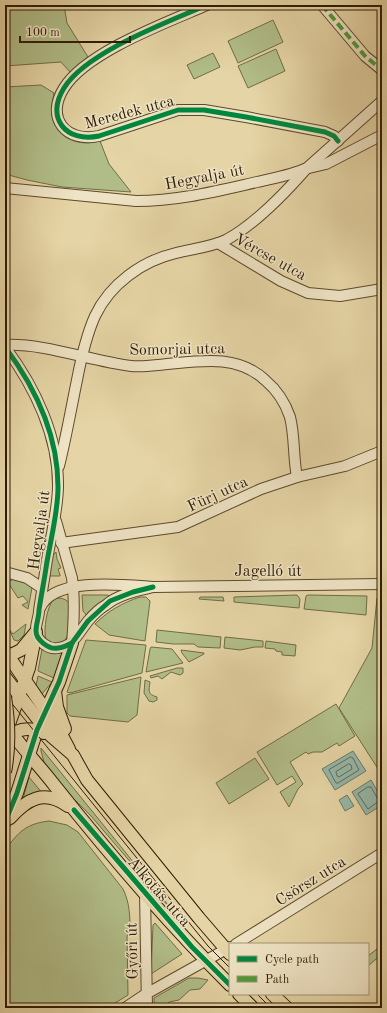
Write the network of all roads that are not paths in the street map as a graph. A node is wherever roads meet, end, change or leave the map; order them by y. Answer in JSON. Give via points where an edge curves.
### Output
{"nodes":[{"id":1,"x":207,"y":5,"type":"edge"},
{"id":2,"x":322,"y":5,"type":"edge"},
{"id":3,"x":382,"y":70,"type":"edge"},
{"id":4,"x":382,"y":101,"type":"edge"},
{"id":5,"x":382,"y":135,"type":"edge"},
{"id":6,"x":338,"y":141,"type":"junction"},
{"id":7,"x":307,"y":168,"type":"junction"},
{"id":8,"x":5,"y":188,"type":"edge"},
{"id":9,"x":218,"y":243,"type":"junction"},
{"id":10,"x":382,"y":289,"type":"edge"},
{"id":11,"x":5,"y":346,"type":"edge"},
{"id":12,"x":82,"y":356,"type":"junction"},
{"id":13,"x":66,"y":434,"type":"junction"},
{"id":14,"x":51,"y":438,"type":"junction"},
{"id":15,"x":382,"y":451,"type":"edge"},
{"id":16,"x":57,"y":472,"type":"junction"},
{"id":17,"x":297,"y":477,"type":"junction"},
{"id":18,"x":55,"y":519,"type":"junction"},
{"id":19,"x":61,"y":543,"type":"junction"},
{"id":20,"x":5,"y":572,"type":"edge"},
{"id":21,"x":382,"y":584,"type":"edge"},
{"id":22,"x":154,"y":587,"type":"junction"},
{"id":23,"x":42,"y":588,"type":"junction"},
{"id":24,"x":73,"y":588,"type":"junction"},
{"id":25,"x":39,"y":610,"type":"junction"},
{"id":26,"x":36,"y":632,"type":"junction"},
{"id":27,"x":72,"y":643,"type":"junction"},
{"id":28,"x":6,"y":655,"type":"edge"},
{"id":29,"x":5,"y":677,"type":"edge"},
{"id":30,"x":25,"y":681,"type":"junction"},
{"id":31,"x":55,"y":691,"type":"junction"},
{"id":32,"x":5,"y":697,"type":"edge"},
{"id":33,"x":13,"y":702,"type":"edge"},
{"id":34,"x":38,"y":707,"type":"junction"},
{"id":35,"x":39,"y":726,"type":"junction"},
{"id":36,"x":7,"y":732,"type":"edge"},
{"id":37,"x":30,"y":754,"type":"junction"},
{"id":38,"x":73,"y":755,"type":"junction"},
{"id":39,"x":5,"y":772,"type":"edge"},
{"id":40,"x":74,"y":810,"type":"junction"},
{"id":41,"x":5,"y":823,"type":"edge"},
{"id":42,"x":382,"y":853,"type":"edge"},
{"id":43,"x":145,"y":893,"type":"junction"},
{"id":44,"x":254,"y":933,"type":"junction"},
{"id":45,"x":240,"y":943,"type":"edge"},
{"id":46,"x":249,"y":943,"type":"edge"},
{"id":47,"x":229,"y":947,"type":"edge"},
{"id":48,"x":229,"y":950,"type":"edge"},
{"id":49,"x":205,"y":961,"type":"junction"},
{"id":50,"x":229,"y":984,"type":"edge"},
{"id":51,"x":146,"y":994,"type":"junction"},
{"id":52,"x":240,"y":995,"type":"edge"},
{"id":53,"x":273,"y":995,"type":"edge"},
{"id":54,"x":125,"y":1008,"type":"edge"},
{"id":55,"x":147,"y":1008,"type":"edge"},
{"id":56,"x":253,"y":1008,"type":"edge"},
{"id":57,"x":287,"y":1008,"type":"edge"}],
"edges":[{"from":1,"to":6,"type":"street","name":"Meredek utca","via":[[101,54],[76,73],[64,87],[57,102],[56,114],[63,127],[79,138],[88,138],[178,110],[204,110],[325,132]]},
{"from":2,"to":3,"type":"street","via":[[365,56]]},
{"from":4,"to":6,"type":"street","name":"Hegyalja út"},
{"from":5,"to":7,"type":"street","via":[[326,164]]},
{"from":6,"to":7,"type":"street","name":"Hegyalja út"},
{"from":7,"to":8,"type":"street","name":"Hegyalja út","via":[[296,173],[191,197],[167,200],[136,201]]},
{"from":7,"to":9,"type":"street","via":[[252,222]]},
{"from":9,"to":10,"type":"street","name":"Vércse utca","via":[[281,282],[308,293],[340,296]]},
{"from":9,"to":12,"type":"street","via":[[174,253],[141,266],[128,276],[102,304]]},
{"from":11,"to":12,"type":"street","name":"Somorjai utca","via":[[32,346]]},
{"from":11,"to":14,"type":"street","name":"Hegyalja út","via":[[34,392]]},
{"from":12,"to":13,"type":"street"},
{"from":12,"to":17,"type":"street","name":"Somorjai utca","via":[[138,366],[225,361],[248,368],[270,384],[285,404],[292,426]]},
{"from":13,"to":14,"type":"street","via":[[61,438]]},
{"from":13,"to":16,"type":"street"},
{"from":14,"to":16,"type":"street","name":"Hegyalja út"},
{"from":15,"to":17,"type":"street","name":"Fürj utca","via":[[345,466]]},
{"from":16,"to":18,"type":"street","name":"Hegyalja út"},
{"from":17,"to":19,"type":"street","name":"Fürj utca","via":[[261,489],[178,527]]},
{"from":18,"to":19,"type":"street","name":"Hegyalja út"},
{"from":18,"to":23,"type":"street","name":"Hegyalja út"},
{"from":19,"to":24,"type":"street","name":"Hegyalja út"},
{"from":20,"to":23,"type":"street","via":[[28,578]]},
{"from":21,"to":22,"type":"street","name":"Jagelló út"},
{"from":22,"to":24,"type":"street","name":"Jagelló út","via":[[100,585]]},
{"from":22,"to":27,"type":"street","name":"Jagelló út","via":[[110,601],[88,621]]},
{"from":23,"to":25,"type":"street","name":"Hegyalja út"},
{"from":24,"to":25,"type":"street","name":"Jagelló út","via":[[48,596]]},
{"from":24,"to":27,"type":"street","name":"Hegyalja út"},
{"from":25,"to":26,"type":"street","name":"Hegyalja út"},
{"from":26,"to":27,"type":"street","via":[[40,640],[52,648],[57,649]]},
{"from":26,"to":28,"type":"main road","via":[[21,650]]},
{"from":26,"to":30,"type":"main road","name":"Hegyalja út"},
{"from":27,"to":31,"type":"main road","name":"Hegyalja út"},
{"from":28,"to":30,"type":"main road"},
{"from":29,"to":33,"type":"main road"},
{"from":30,"to":33,"type":"main road","name":"Hegyalja út"},
{"from":30,"to":34,"type":"main road"},
{"from":31,"to":34,"type":"main road","name":"Hegyalja út"},
{"from":31,"to":38,"type":"main road","via":[[60,718]]},
{"from":32,"to":39,"type":"main road","bridge":true,"via":[[8,749]]},
{"from":33,"to":34,"type":"main road"},
{"from":33,"to":36,"type":"main road","name":"Hegyalja út"},
{"from":34,"to":35,"type":"main road","name":"Hegyalja út"},
{"from":34,"to":35,"type":"main road"},
{"from":34,"to":38,"type":"main road","via":[[59,730]]},
{"from":35,"to":36,"type":"main road"},
{"from":35,"to":37,"type":"main road","name":"Hegyalja út"},
{"from":35,"to":38,"type":"main road","name":"Alkotás utca"},
{"from":36,"to":37,"type":"main road","name":"Alkotás utca"},
{"from":37,"to":40,"type":"main road","name":"Alkotás utca"},
{"from":37,"to":41,"type":"main road","name":"Hegyalja út"},
{"from":38,"to":47,"type":"main road","name":"Alkotás utca","via":[[87,780],[199,918]]},
{"from":40,"to":41,"type":"main road","via":[[57,799],[34,799],[19,808]]},
{"from":40,"to":43,"type":"main road","name":"Alkotás utca"},
{"from":42,"to":44,"type":"street","name":"Csörsz utca"},
{"from":43,"to":49,"type":"main road","name":"Alkotás utca"},
{"from":43,"to":51,"type":"street","name":"Győri út"},
{"from":44,"to":45,"type":"street","name":"Csörsz utca"},
{"from":44,"to":46,"type":"street"},
{"from":48,"to":49,"type":"street","name":"Csörsz utca"},
{"from":49,"to":50,"type":"main road","name":"Alkotás utca"},
{"from":49,"to":51,"type":"street","name":"Csörsz utca"},
{"from":51,"to":54,"type":"street","name":"Csörsz utca"},
{"from":51,"to":55,"type":"street","name":"Győri út"},
{"from":52,"to":56,"type":"main road"},
{"from":53,"to":57,"type":"main road"}]}
